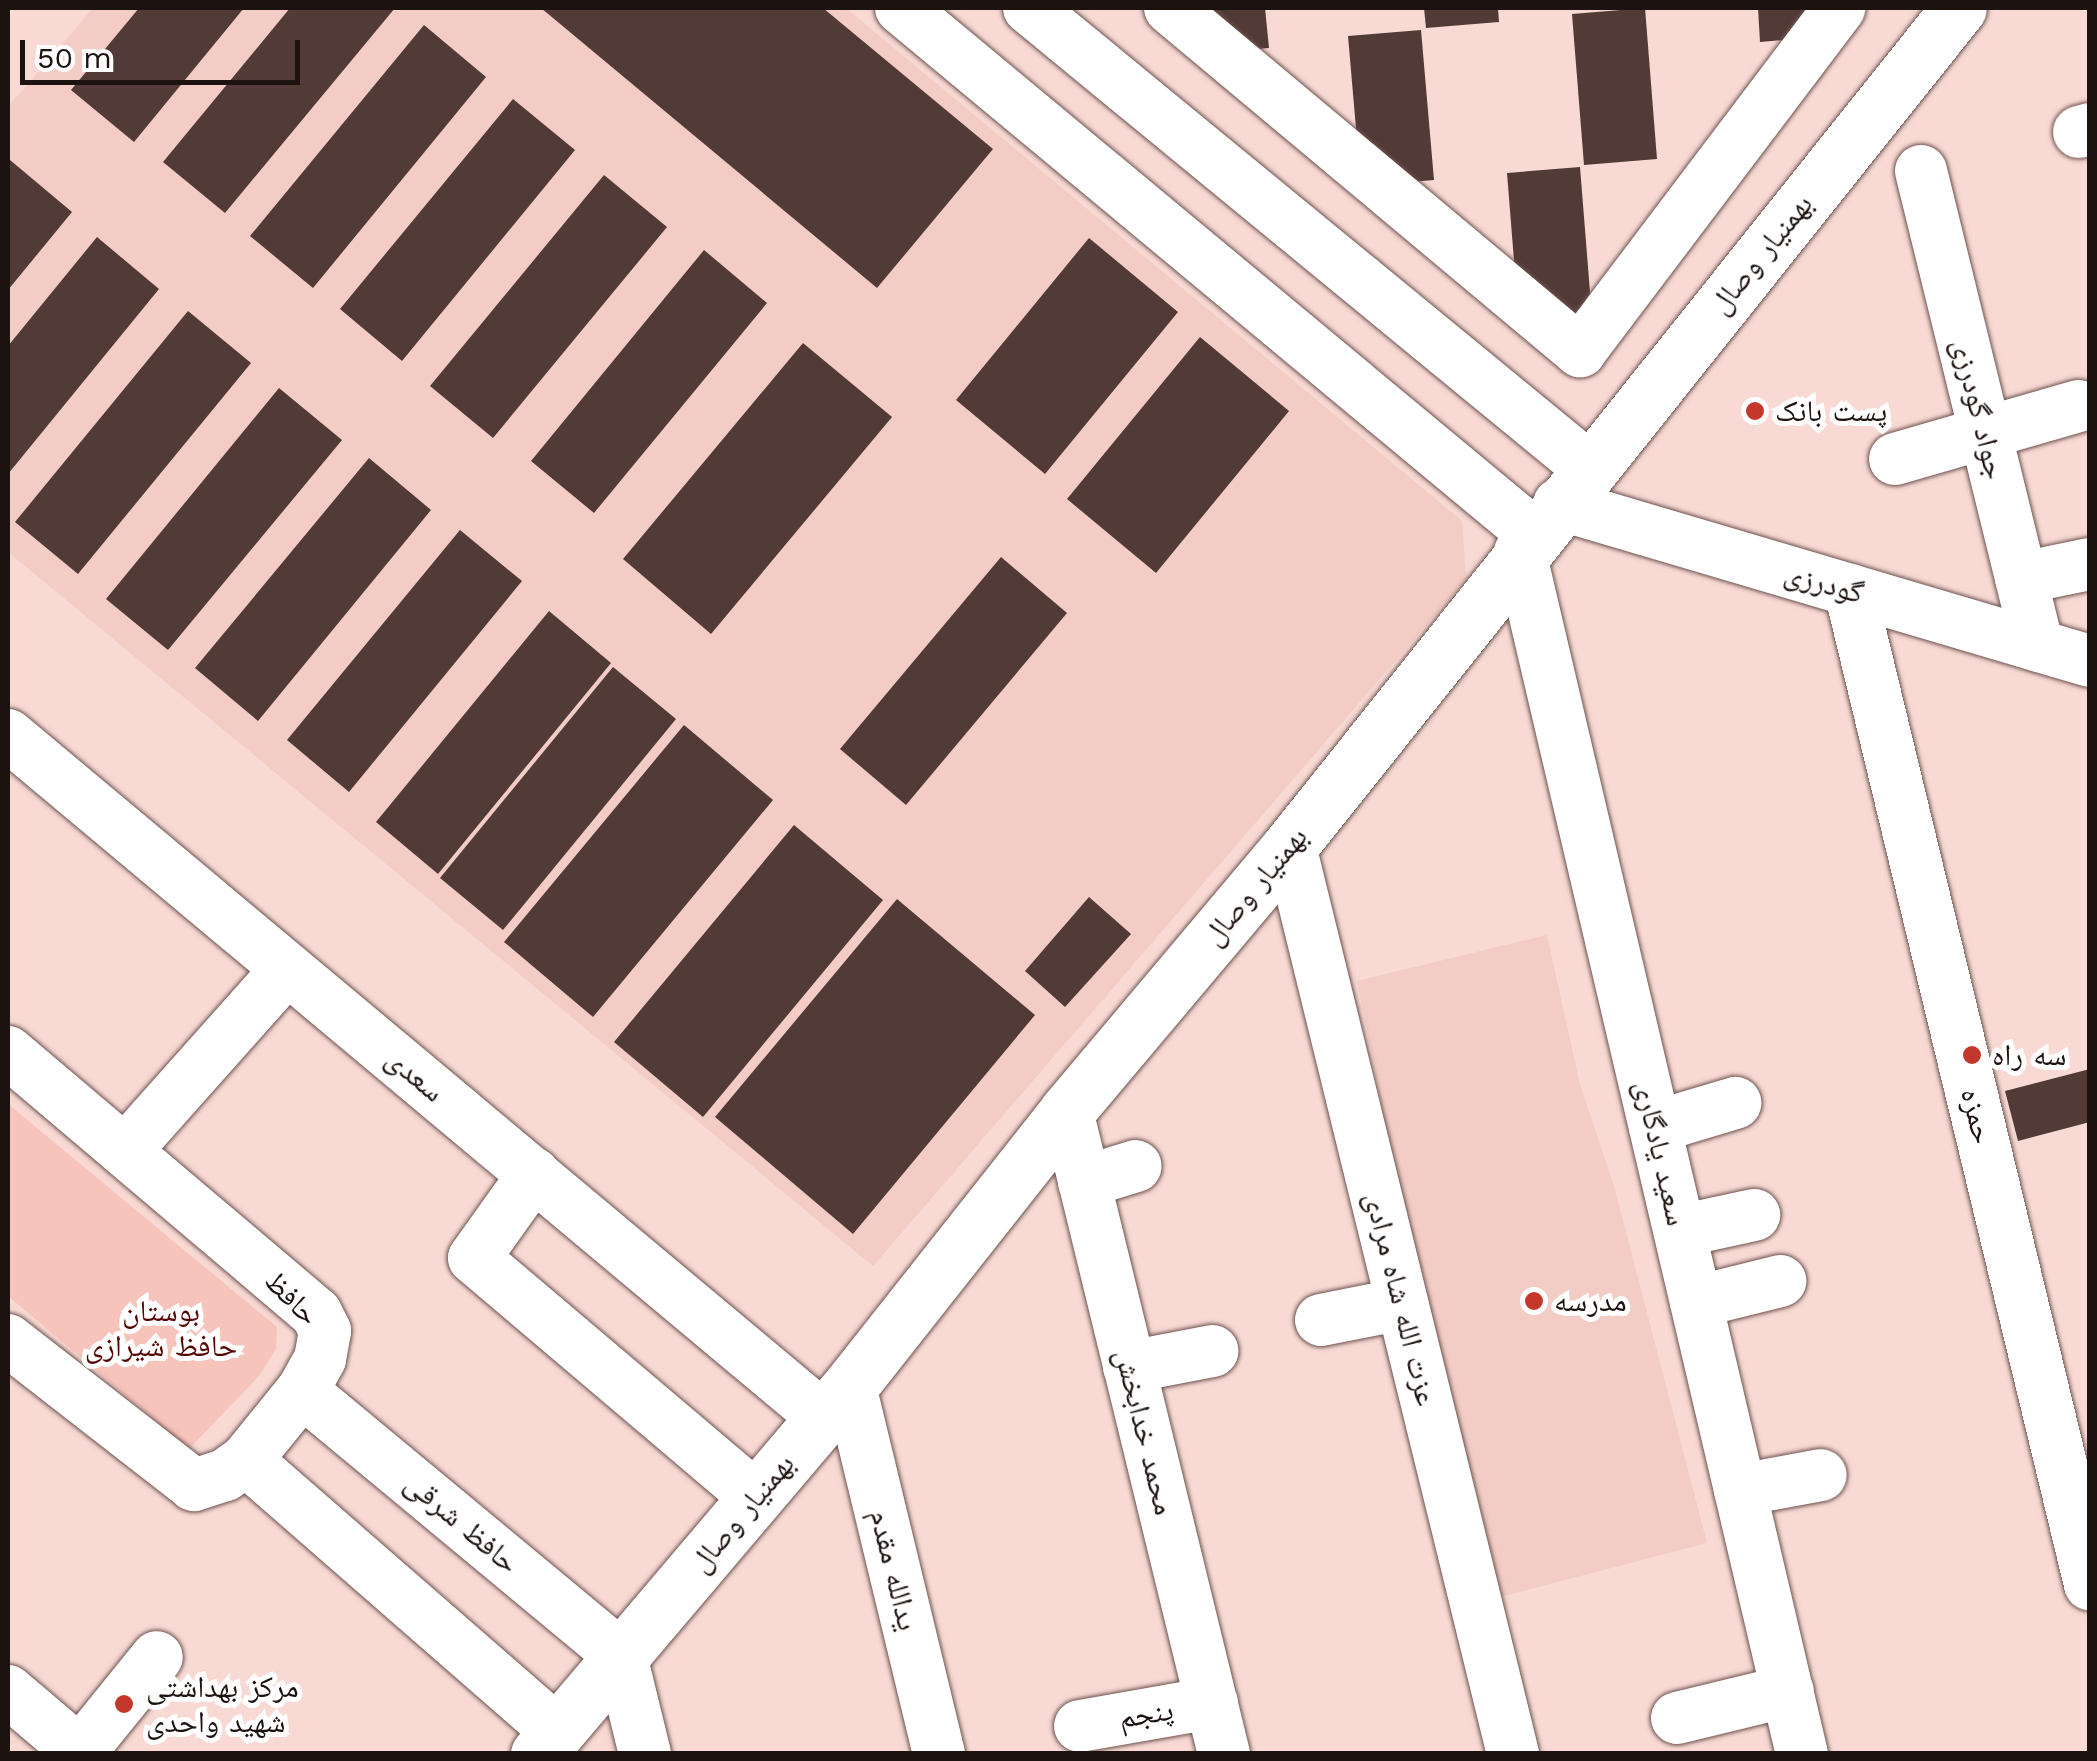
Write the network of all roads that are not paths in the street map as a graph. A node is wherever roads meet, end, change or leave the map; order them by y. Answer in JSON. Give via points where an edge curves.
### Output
{"nodes":[{"id":1,"x":901,"y":8,"type":"edge"},
{"id":2,"x":1029,"y":8,"type":"edge"},
{"id":3,"x":1170,"y":8,"type":"edge"},
{"id":4,"x":1839,"y":8,"type":"edge"},
{"id":5,"x":1959,"y":8,"type":"edge"},
{"id":6,"x":1104,"y":70,"type":"junction"},
{"id":7,"x":1051,"y":132,"type":"junction"},
{"id":8,"x":1921,"y":171,"type":"dead end"},
{"id":9,"x":2078,"y":406,"type":"dead end"},
{"id":10,"x":1985,"y":430,"type":"junction"},
{"id":11,"x":1895,"y":459,"type":"dead end"},
{"id":12,"x":1551,"y":514,"type":"junction"},
{"id":13,"x":2090,"y":564,"type":"edge"},
{"id":14,"x":2021,"y":578,"type":"junction"},
{"id":15,"x":1850,"y":590,"type":"junction"},
{"id":16,"x":2038,"y":646,"type":"junction"},
{"id":17,"x":2090,"y":661,"type":"edge"},
{"id":18,"x":8,"y":736,"type":"edge"},
{"id":19,"x":1290,"y":846,"type":"junction"},
{"id":20,"x":287,"y":969,"type":"junction"},
{"id":21,"x":8,"y":1052,"type":"edge"},
{"id":22,"x":1735,"y":1103,"type":"dead end"},
{"id":23,"x":1066,"y":1111,"type":"junction"},
{"id":24,"x":1655,"y":1128,"type":"junction"},
{"id":25,"x":125,"y":1151,"type":"junction"},
{"id":26,"x":1136,"y":1166,"type":"dead end"},
{"id":27,"x":534,"y":1174,"type":"junction"},
{"id":28,"x":1084,"y":1182,"type":"junction"},
{"id":29,"x":1754,"y":1215,"type":"dead end"},
{"id":30,"x":1680,"y":1231,"type":"junction"},
{"id":31,"x":1780,"y":1282,"type":"dead end"},
{"id":32,"x":1696,"y":1302,"type":"junction"},
{"id":33,"x":1402,"y":1304,"type":"junction"},
{"id":34,"x":1320,"y":1320,"type":"dead end"},
{"id":35,"x":8,"y":1340,"type":"edge"},
{"id":36,"x":1212,"y":1352,"type":"dead end"},
{"id":37,"x":1130,"y":1367,"type":"junction"},
{"id":38,"x":302,"y":1390,"type":"junction"},
{"id":39,"x":836,"y":1401,"type":"junction"},
{"id":40,"x":246,"y":1460,"type":"junction"},
{"id":41,"x":1821,"y":1474,"type":"dead end"},
{"id":42,"x":1740,"y":1490,"type":"junction"},
{"id":43,"x":756,"y":1497,"type":"junction"},
{"id":44,"x":2090,"y":1584,"type":"edge"},
{"id":45,"x":621,"y":1656,"type":"junction"},
{"id":46,"x":157,"y":1657,"type":"dead end"},
{"id":47,"x":8,"y":1691,"type":"edge"},
{"id":48,"x":1788,"y":1691,"type":"junction"},
{"id":49,"x":1212,"y":1702,"type":"junction"},
{"id":50,"x":1677,"y":1718,"type":"dead end"},
{"id":51,"x":1080,"y":1726,"type":"dead end"},
{"id":52,"x":548,"y":1743,"type":"edge"},
{"id":53,"x":81,"y":1753,"type":"edge"},
{"id":54,"x":645,"y":1754,"type":"edge"},
{"id":55,"x":939,"y":1754,"type":"edge"},
{"id":56,"x":1224,"y":1754,"type":"edge"},
{"id":57,"x":1513,"y":1754,"type":"edge"},
{"id":58,"x":1802,"y":1754,"type":"edge"}],
"edges":[{"from":1,"to":7,"type":"street"},
{"from":2,"to":6,"type":"street"},
{"from":3,"to":4,"type":"street","via":[[1580,351]]},
{"from":5,"to":12,"type":"main road","name":"بهمنیار وصال"},
{"from":6,"to":7,"type":"street"},
{"from":6,"to":12,"type":"street"},
{"from":7,"to":12,"type":"street"},
{"from":8,"to":10,"type":"street","name":"جواد گودرزی"},
{"from":9,"to":10,"type":"street"},
{"from":10,"to":11,"type":"street"},
{"from":10,"to":14,"type":"street","name":"جواد گودرزی"},
{"from":12,"to":15,"type":"street","name":"گودرزی"},
{"from":12,"to":19,"type":"main road","name":"بهمنیار وصال"},
{"from":12,"to":24,"type":"street","name":"سعید یادگاری"},
{"from":13,"to":14,"type":"street"},
{"from":14,"to":16,"type":"street","name":"جواد گودرزی"},
{"from":15,"to":16,"type":"street","name":"گودرزی"},
{"from":15,"to":44,"type":"street","name":"حمزه"},
{"from":16,"to":17,"type":"street","name":"گودرزی"},
{"from":18,"to":20,"type":"street","name":"سعدی"},
{"from":19,"to":23,"type":"main road","name":"بهمنیار وصال"},
{"from":19,"to":33,"type":"street","name":"عزت الله شاه مرادی"},
{"from":20,"to":25,"type":"street"},
{"from":20,"to":27,"type":"street","name":"سعدی"},
{"from":21,"to":25,"type":"street","name":"حافظ"},
{"from":22,"to":24,"type":"street"},
{"from":23,"to":28,"type":"street","name":"محمد خدابخش"},
{"from":23,"to":39,"type":"main road","name":"بهمنیار وصال"},
{"from":24,"to":30,"type":"street","name":"سعید یادگاری"},
{"from":25,"to":38,"type":"street","name":"حافظ","via":[[316,1313],[325,1331],[320,1359]]},
{"from":26,"to":28,"type":"street"},
{"from":27,"to":39,"type":"street","name":"سعدی"},
{"from":27,"to":43,"type":"street","via":[[474,1258]]},
{"from":28,"to":37,"type":"street","name":"محمد خدابخش"},
{"from":29,"to":30,"type":"street"},
{"from":30,"to":32,"type":"street","name":"سعید یادگاری"},
{"from":31,"to":32,"type":"street"},
{"from":32,"to":42,"type":"street","name":"سعید یادگاری"},
{"from":33,"to":34,"type":"street"},
{"from":33,"to":57,"type":"street","name":"عزت الله شاه مرادی"},
{"from":35,"to":40,"type":"street","name":"حافظ","via":[[182,1480],[194,1485],[226,1476]]},
{"from":36,"to":37,"type":"street"},
{"from":37,"to":49,"type":"street","name":"محمد خدابخش"},
{"from":38,"to":40,"type":"street","name":"حافظ"},
{"from":38,"to":45,"type":"street","name":"حافظ شرقی"},
{"from":39,"to":43,"type":"main road","name":"بهمنیار وصال"},
{"from":39,"to":55,"type":"street","name":"یدالله مقدم"},
{"from":40,"to":52,"type":"street"},
{"from":41,"to":42,"type":"street"},
{"from":42,"to":48,"type":"street","name":"سعید یادگاری"},
{"from":43,"to":45,"type":"main road","name":"بهمنیار وصال"},
{"from":45,"to":52,"type":"main road","name":"بهمنیار وصال"},
{"from":45,"to":54,"type":"street"},
{"from":46,"to":53,"type":"street"},
{"from":47,"to":53,"type":"street"},
{"from":48,"to":50,"type":"street"},
{"from":48,"to":58,"type":"street","name":"سعید یادگاری"},
{"from":49,"to":51,"type":"street","name":"پنجم"},
{"from":49,"to":56,"type":"street","name":"محمد خدابخش"}]}
